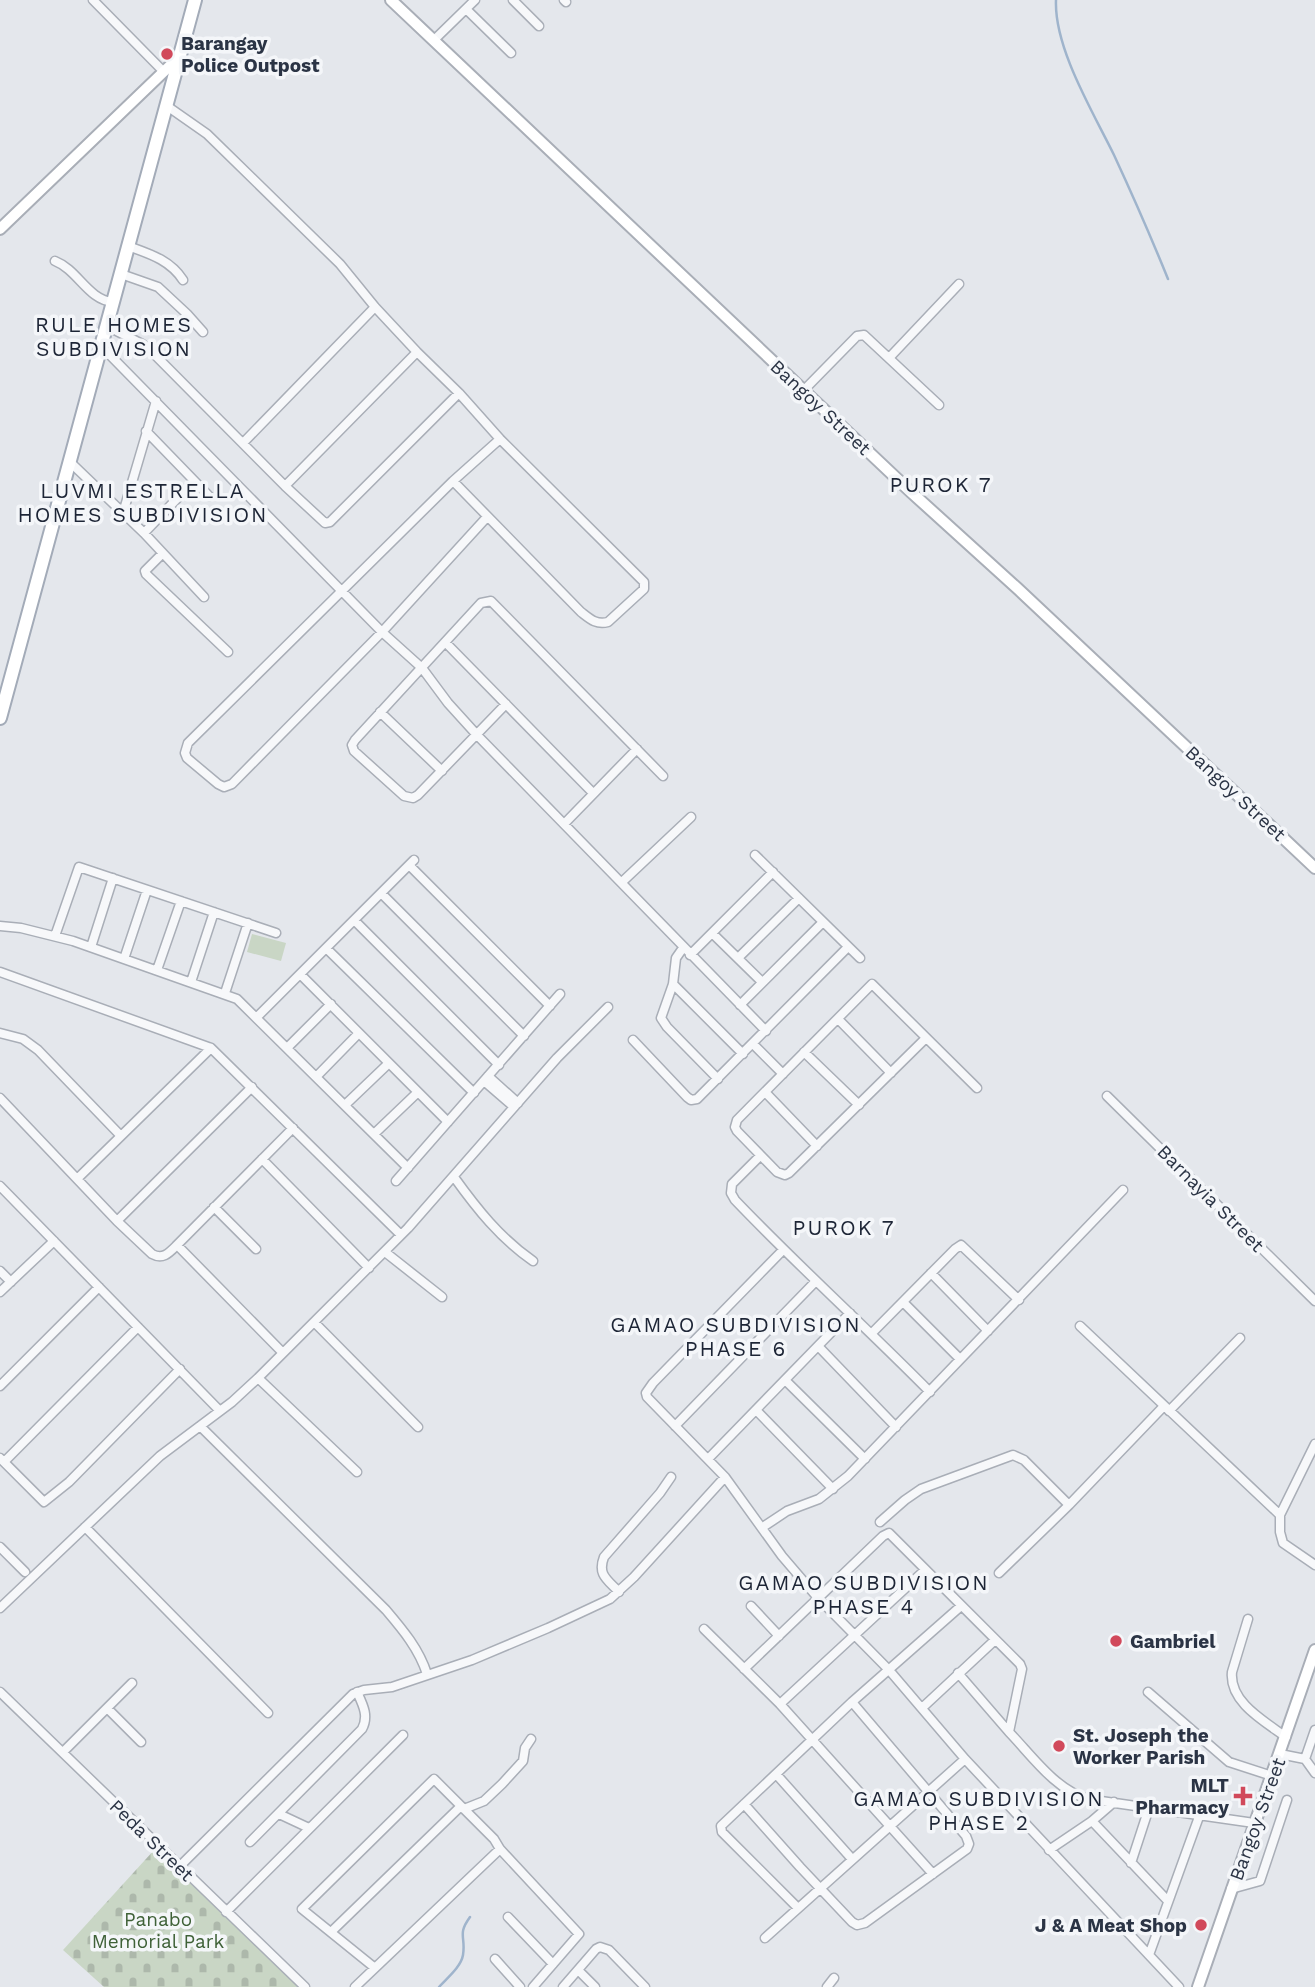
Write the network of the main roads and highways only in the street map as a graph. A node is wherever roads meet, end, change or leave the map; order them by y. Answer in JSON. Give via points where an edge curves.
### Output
{"nodes":[{"id":1,"x":195,"y":0,"type":"edge"},
{"id":2,"x":391,"y":0,"type":"edge"},
{"id":3,"x":180,"y":58,"type":"junction"},
{"id":4,"x":0,"y":229,"type":"edge"},
{"id":5,"x":4,"y":687,"type":"edge"},
{"id":6,"x":0,"y":718,"type":"edge"},
{"id":7,"x":1315,"y":868,"type":"edge"},
{"id":8,"x":1315,"y":1650,"type":"edge"},
{"id":9,"x":1198,"y":1987,"type":"edge"}],
"edges":[{"from":1,"to":3,"type":"main road"},
{"from":2,"to":7,"type":"main road","name":"Bangoy Street"},
{"from":3,"to":4,"type":"main road"},
{"from":3,"to":5,"type":"main road"},
{"from":5,"to":6,"type":"main road"},
{"from":8,"to":9,"type":"main road","name":"Bangoy Street"}]}
